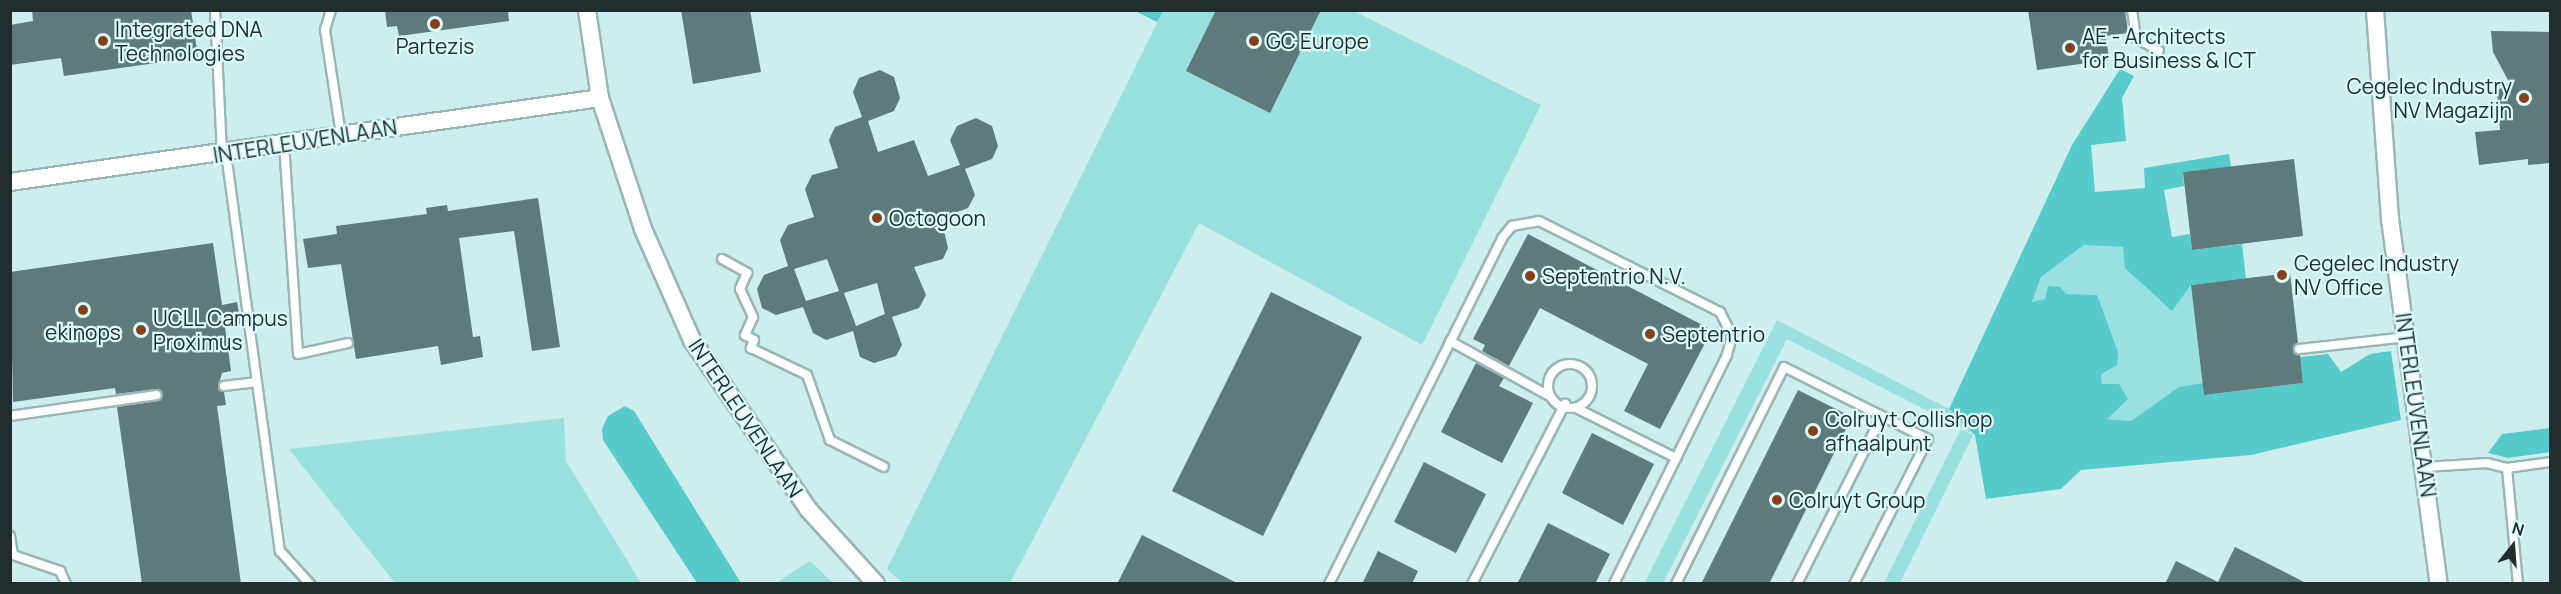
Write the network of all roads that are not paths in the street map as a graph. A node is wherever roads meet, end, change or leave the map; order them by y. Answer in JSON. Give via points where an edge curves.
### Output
{"nodes":[{"id":1,"x":215,"y":10,"type":"edge"},
{"id":2,"x":332,"y":10,"type":"edge"},
{"id":3,"x":587,"y":10,"type":"edge"},
{"id":4,"x":2132,"y":10,"type":"edge"},
{"id":5,"x":2375,"y":10,"type":"edge"},
{"id":6,"x":2159,"y":51,"type":"dead end"},
{"id":7,"x":600,"y":98,"type":"junction"},
{"id":8,"x":341,"y":134,"type":"junction"},
{"id":9,"x":284,"y":142,"type":"junction"},
{"id":10,"x":224,"y":153,"type":"junction"},
{"id":11,"x":10,"y":182,"type":"edge"},
{"id":12,"x":722,"y":260,"type":"dead end"},
{"id":13,"x":2407,"y":337,"type":"junction"},
{"id":14,"x":1450,"y":341,"type":"junction"},
{"id":15,"x":348,"y":344,"type":"dead end"},
{"id":16,"x":2299,"y":350,"type":"dead end"},
{"id":17,"x":258,"y":382,"type":"junction"},
{"id":18,"x":224,"y":386,"type":"dead end"},
{"id":19,"x":1548,"y":395,"type":"junction"},
{"id":20,"x":157,"y":396,"type":"dead end"},
{"id":21,"x":1565,"y":404,"type":"junction"},
{"id":22,"x":1578,"y":409,"type":"junction"},
{"id":23,"x":10,"y":416,"type":"edge"},
{"id":24,"x":1882,"y":416,"type":"junction"},
{"id":25,"x":1676,"y":458,"type":"junction"},
{"id":26,"x":2550,"y":462,"type":"edge"},
{"id":27,"x":884,"y":467,"type":"dead end"},
{"id":28,"x":2426,"y":467,"type":"junction"},
{"id":29,"x":2507,"y":468,"type":"junction"},
{"id":30,"x":10,"y":536,"type":"edge"},
{"id":31,"x":66,"y":584,"type":"edge"},
{"id":32,"x":310,"y":584,"type":"edge"},
{"id":33,"x":876,"y":584,"type":"edge"},
{"id":34,"x":1329,"y":584,"type":"edge"},
{"id":35,"x":1472,"y":584,"type":"edge"},
{"id":36,"x":1614,"y":584,"type":"edge"},
{"id":37,"x":1676,"y":584,"type":"edge"},
{"id":38,"x":1797,"y":584,"type":"edge"},
{"id":39,"x":1854,"y":584,"type":"edge"},
{"id":40,"x":2439,"y":584,"type":"edge"},
{"id":41,"x":2518,"y":584,"type":"edge"}],
"edges":[{"from":1,"to":10,"type":"lane"},
{"from":2,"to":8,"type":"lane","via":[[325,30]]},
{"from":3,"to":7,"type":"street","name":"INTERLEUVENLAAN"},
{"from":4,"to":6,"type":"lane","via":[[2136,38]]},
{"from":5,"to":13,"type":"street","name":"INTERLEUVENLAAN","via":[[2390,219]]},
{"from":7,"to":8,"type":"street","name":"INTERLEUVENLAAN"},
{"from":7,"to":33,"type":"street","name":"INTERLEUVENLAAN","via":[[643,229],[692,340],[808,509]]},
{"from":8,"to":9,"type":"street","name":"INTERLEUVENLAAN"},
{"from":9,"to":10,"type":"street","name":"INTERLEUVENLAAN"},
{"from":9,"to":15,"type":"lane","via":[[298,354]]},
{"from":10,"to":11,"type":"street","name":"INTERLEUVENLAAN"},
{"from":10,"to":17,"type":"lane"},
{"from":12,"to":27,"type":"lane","via":[[747,273],[740,289],[753,317],[745,335],[754,340],[751,348],[807,375],[830,440]]},
{"from":13,"to":16,"type":"lane"},
{"from":13,"to":28,"type":"street","name":"INTERLEUVENLAAN"},
{"from":14,"to":19,"type":"lane"},
{"from":14,"to":25,"type":"lane","via":[[1502,238],[1512,226],[1524,222],[1539,221],[1720,312],[1732,336],[1727,355]]},
{"from":14,"to":34,"type":"lane"},
{"from":17,"to":18,"type":"lane"},
{"from":17,"to":32,"type":"lane","via":[[280,551]]},
{"from":19,"to":21,"type":"lane"},
{"from":19,"to":22,"type":"lane","via":[[1551,374],[1560,366],[1574,365],[1586,371],[1592,383],[1588,400]]},
{"from":20,"to":23,"type":"lane"},
{"from":21,"to":22,"type":"lane"},
{"from":21,"to":35,"type":"lane"},
{"from":22,"to":25,"type":"lane"},
{"from":24,"to":37,"type":"lane","via":[[1784,367]]},
{"from":24,"to":38,"type":"lane"},
{"from":24,"to":39,"type":"lane","via":[[1928,439]]},
{"from":25,"to":36,"type":"lane"},
{"from":26,"to":29,"type":"lane"},
{"from":28,"to":29,"type":"lane","via":[[2487,463]]},
{"from":28,"to":40,"type":"street","name":"INTERLEUVENLAAN"},
{"from":29,"to":41,"type":"lane"},
{"from":30,"to":31,"type":"lane","via":[[13,555],[60,571]]}]}
